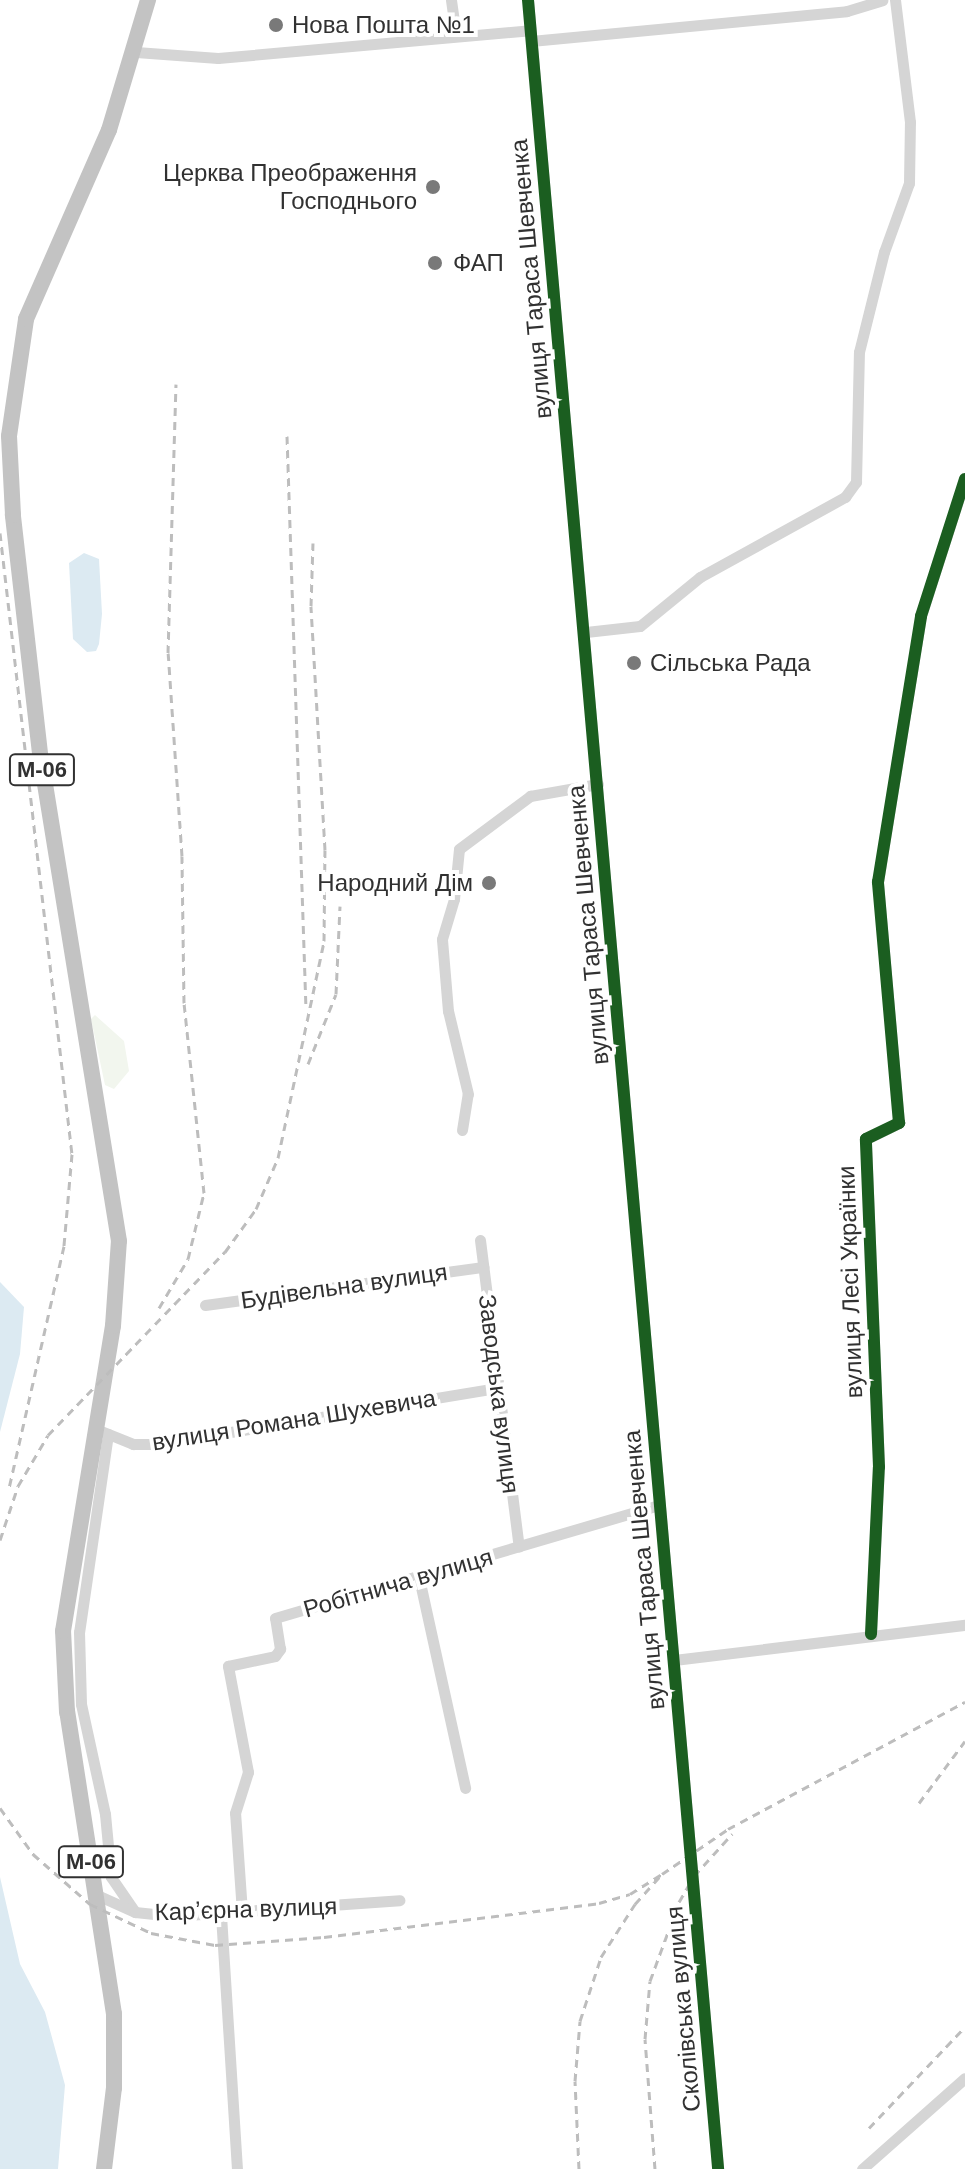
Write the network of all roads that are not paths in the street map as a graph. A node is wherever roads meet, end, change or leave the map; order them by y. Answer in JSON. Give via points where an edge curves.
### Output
{"nodes":[{"id":1,"x":148,"y":0,"type":"edge"},
{"id":2,"x":451,"y":0,"type":"edge"},
{"id":3,"x":528,"y":0,"type":"edge"},
{"id":4,"x":882,"y":0,"type":"edge"},
{"id":5,"x":895,"y":0,"type":"edge"},
{"id":6,"x":456,"y":35,"type":"junction"},
{"id":7,"x":531,"y":35,"type":"junction"},
{"id":8,"x":136,"y":52,"type":"junction"},
{"id":9,"x":965,"y":479,"type":"edge"},
{"id":10,"x":586,"y":632,"type":"junction"},
{"id":11,"x":598,"y":784,"type":"junction"},
{"id":12,"x":462,"y":1130,"type":"dead end"},
{"id":13,"x":480,"y":1240,"type":"dead end"},
{"id":14,"x":483,"y":1267,"type":"junction"},
{"id":15,"x":205,"y":1305,"type":"dead end"},
{"id":16,"x":497,"y":1388,"type":"junction"},
{"id":17,"x":100,"y":1431,"type":"junction"},
{"id":18,"x":660,"y":1505,"type":"junction"},
{"id":19,"x":519,"y":1547,"type":"junction"},
{"id":20,"x":419,"y":1578,"type":"junction"},
{"id":21,"x":965,"y":1625,"type":"edge"},
{"id":22,"x":871,"y":1634,"type":"junction"},
{"id":23,"x":674,"y":1660,"type":"junction"},
{"id":24,"x":465,"y":1788,"type":"dead end"},
{"id":25,"x":691,"y":1846,"type":"joint"},
{"id":26,"x":97,"y":1895,"type":"junction"},
{"id":27,"x":399,"y":1900,"type":"dead end"},
{"id":28,"x":135,"y":1912,"type":"junction"},
{"id":29,"x":242,"y":1912,"type":"junction"},
{"id":30,"x":221,"y":1915,"type":"junction"},
{"id":31,"x":965,"y":2078,"type":"edge"},
{"id":32,"x":104,"y":2169,"type":"edge"},
{"id":33,"x":237,"y":2169,"type":"edge"},
{"id":34,"x":718,"y":2169,"type":"edge"},
{"id":35,"x":862,"y":2169,"type":"edge"}],
"edges":[{"from":1,"to":8,"type":"highway","number":"М-06"},
{"from":2,"to":6,"type":"street"},
{"from":3,"to":7,"type":"street","name":"вулиця Тараса Шевченка"},
{"from":4,"to":7,"type":"street","via":[[847,11]]},
{"from":5,"to":10,"type":"street","via":[[910,122],[909,183],[884,252],[859,352],[856,482],[845,497],[700,577],[640,626]]},
{"from":6,"to":7,"type":"street"},
{"from":6,"to":8,"type":"street","via":[[218,58]]},
{"from":7,"to":10,"type":"street","name":"вулиця Тараса Шевченка"},
{"from":8,"to":17,"type":"highway","number":"М-06","via":[[109,130],[26,319],[9,436],[41,762],[70,967],[117,1215],[113,1326]]},
{"from":9,"to":22,"type":"street","name":"вулиця Лесі Українки","via":[[921,616],[878,882],[899,1123],[866,1139],[879,1467]]},
{"from":10,"to":11,"type":"street","name":"вулиця Тараса Шевченка"},
{"from":11,"to":12,"type":"street","via":[[530,796],[459,849],[454,899],[442,939],[448,1011],[468,1094]]},
{"from":11,"to":18,"type":"street","name":"вулиця Тараса Шевченка"},
{"from":13,"to":14,"type":"street","name":"Заводська вулиця"},
{"from":14,"to":15,"type":"street","name":"Будівельна вулиця"},
{"from":14,"to":16,"type":"street","name":"Заводська вулиця"},
{"from":16,"to":17,"type":"street","name":"вулиця Романа Шухевича","via":[[158,1444],[133,1444]]},
{"from":16,"to":19,"type":"street","name":"Заводська вулиця"},
{"from":17,"to":26,"type":"highway","number":"М-06","via":[[68,1585],[63,1659]]},
{"from":17,"to":28,"type":"street","via":[[79,1632],[81,1704],[105,1814],[111,1877]]},
{"from":18,"to":19,"type":"street","name":"Робітнича вулиця"},
{"from":18,"to":23,"type":"street","name":"вулиця Тараса Шевченка"},
{"from":19,"to":20,"type":"street","name":"Робітнича вулиця"},
{"from":20,"to":24,"type":"street"},
{"from":20,"to":29,"type":"street","name":"Робітнича вулиця","via":[[275,1618],[280,1649],[275,1656],[228,1666],[248,1772],[235,1813]]},
{"from":21,"to":22,"type":"street","name":"вулиця Тараса Шевченка"},
{"from":22,"to":23,"type":"street","name":"вулиця Тараса Шевченка"},
{"from":23,"to":25,"type":"street","name":"вулиця Тараса Шевченка"},
{"from":25,"to":34,"type":"street","name":"Сколівська вулиця"},
{"from":26,"to":28,"type":"street","name":"Карʼєрна вулиця"},
{"from":26,"to":32,"type":"highway","number":"М-06","via":[[115,2030]]},
{"from":27,"to":29,"type":"street","name":"Карʼєрна вулиця"},
{"from":28,"to":30,"type":"street","name":"Карʼєрна вулиця"},
{"from":29,"to":30,"type":"street","name":"Карʼєрна вулиця"},
{"from":30,"to":33,"type":"street"},
{"from":31,"to":35,"type":"street"}]}
